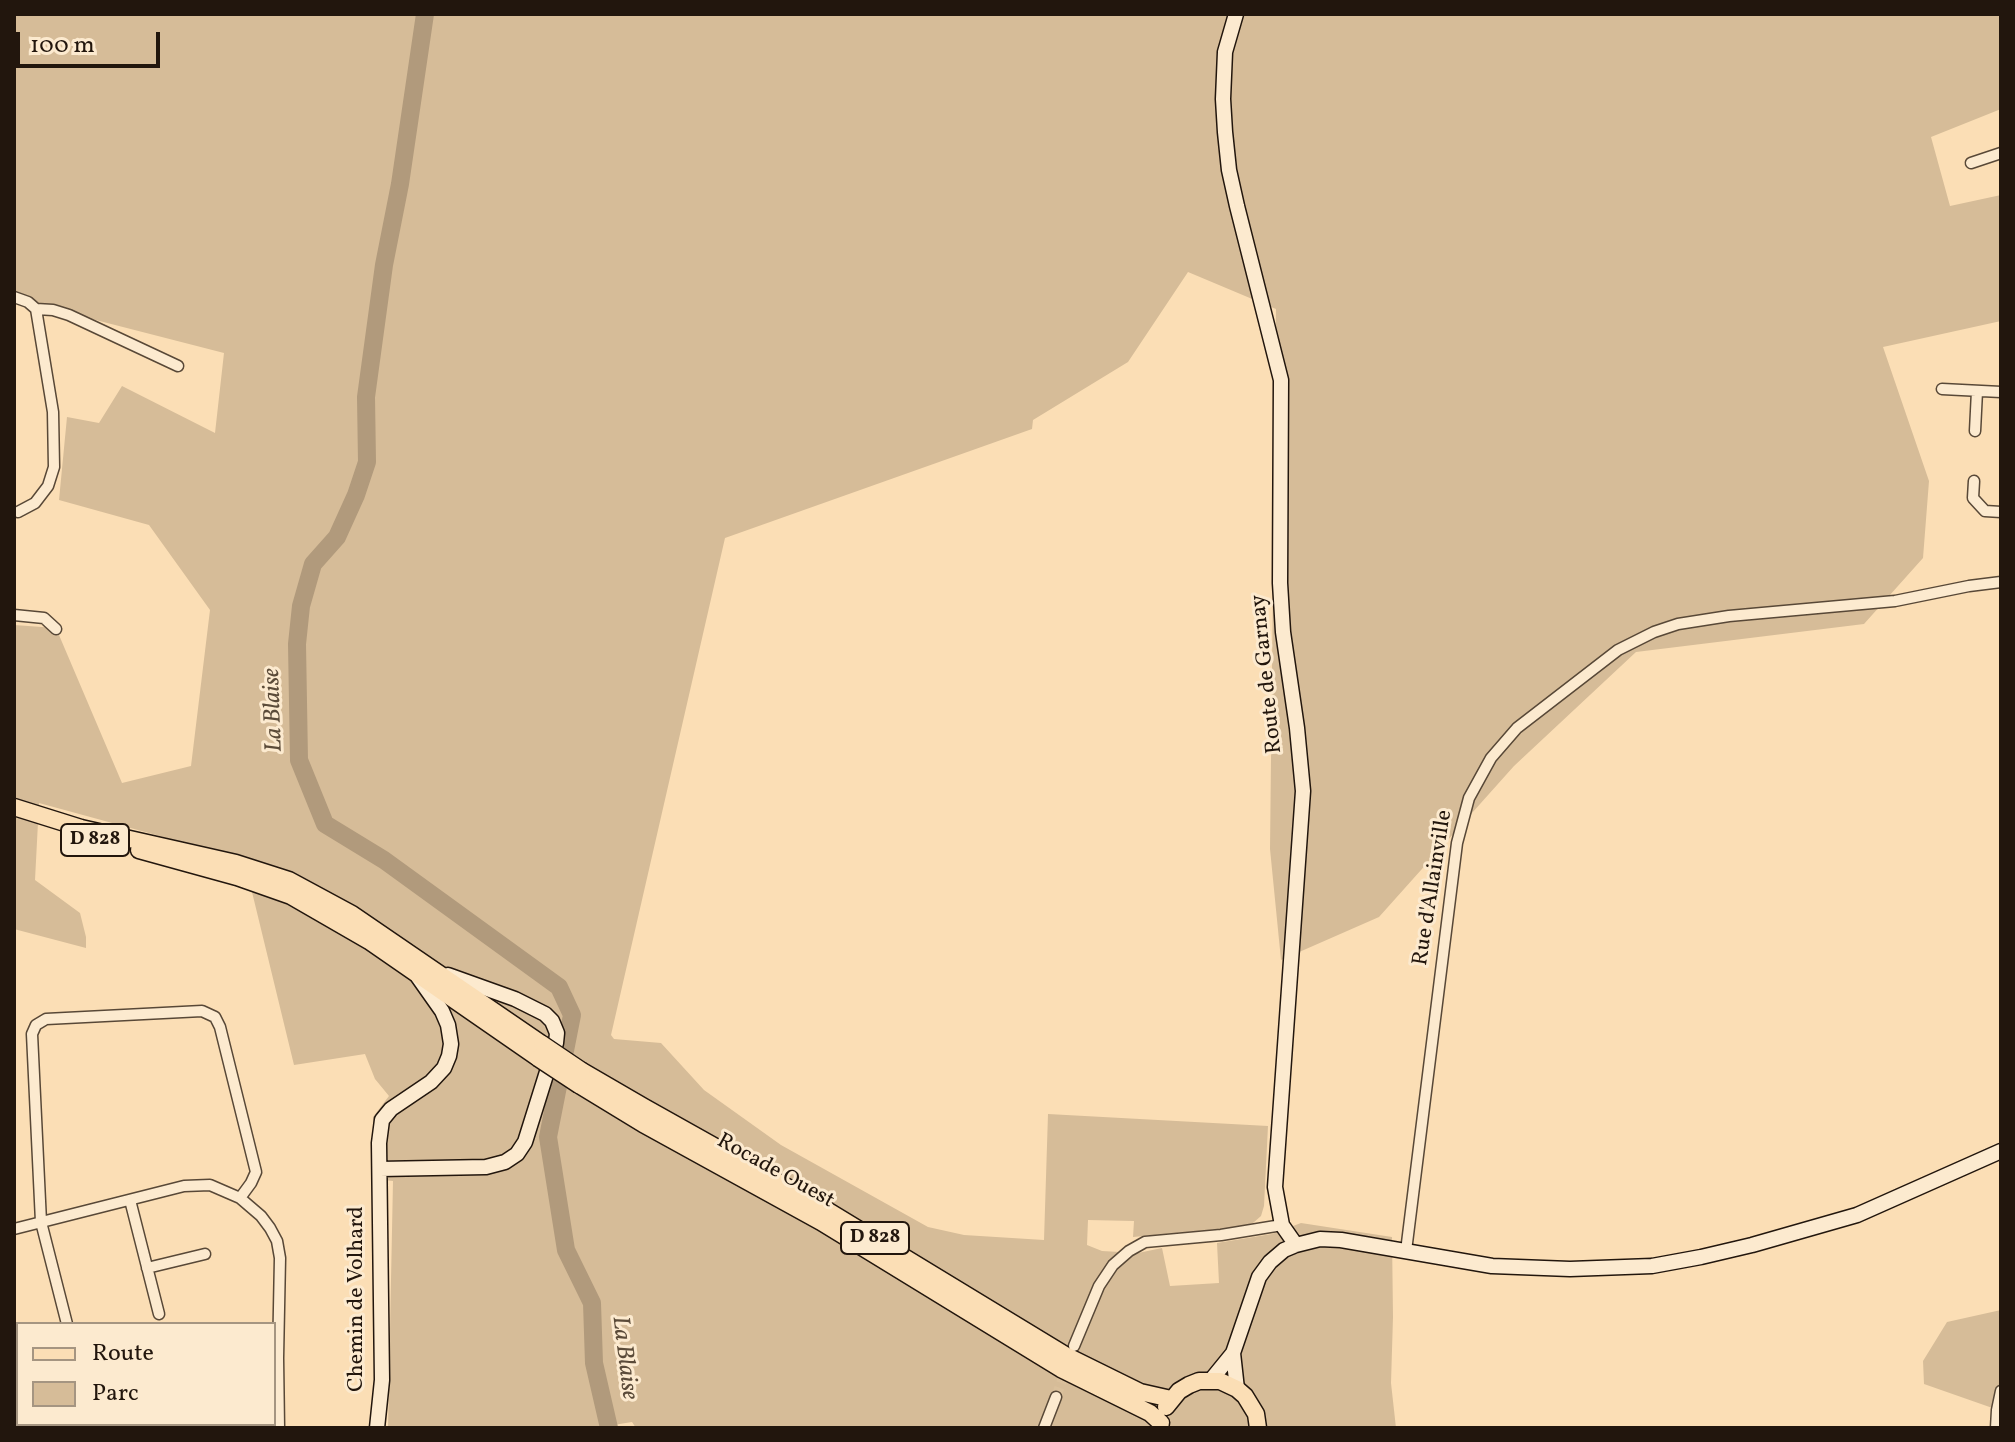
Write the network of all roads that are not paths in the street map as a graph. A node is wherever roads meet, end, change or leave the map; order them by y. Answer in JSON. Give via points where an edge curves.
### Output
{"nodes":[{"id":1,"x":1236,"y":14,"type":"edge"},
{"id":2,"x":2001,"y":153,"type":"edge"},
{"id":3,"x":1971,"y":163,"type":"dead end"},
{"id":4,"x":14,"y":297,"type":"edge"},
{"id":5,"x":36,"y":309,"type":"junction"},
{"id":6,"x":178,"y":366,"type":"dead end"},
{"id":7,"x":1942,"y":389,"type":"dead end"},
{"id":8,"x":1977,"y":391,"type":"junction"},
{"id":9,"x":2001,"y":392,"type":"edge"},
{"id":10,"x":1975,"y":431,"type":"dead end"},
{"id":11,"x":1974,"y":481,"type":"dead end"},
{"id":12,"x":18,"y":512,"type":"dead end"},
{"id":13,"x":2001,"y":512,"type":"edge"},
{"id":14,"x":2001,"y":582,"type":"edge"},
{"id":15,"x":14,"y":615,"type":"edge"},
{"id":16,"x":56,"y":629,"type":"dead end"},
{"id":17,"x":14,"y":807,"type":"edge"},
{"id":18,"x":14,"y":817,"type":"edge"},
{"id":19,"x":439,"y":972,"type":"junction"},
{"id":20,"x":415,"y":973,"type":"junction"},
{"id":21,"x":540,"y":1051,"type":"junction"},
{"id":22,"x":580,"y":1078,"type":"junction"},
{"id":23,"x":2001,"y":1151,"type":"edge"},
{"id":24,"x":380,"y":1169,"type":"junction"},
{"id":25,"x":240,"y":1198,"type":"junction"},
{"id":26,"x":130,"y":1200,"type":"junction"},
{"id":27,"x":41,"y":1222,"type":"junction"},
{"id":28,"x":1282,"y":1225,"type":"junction"},
{"id":29,"x":14,"y":1229,"type":"edge"},
{"id":30,"x":1296,"y":1245,"type":"junction"},
{"id":31,"x":1406,"y":1251,"type":"junction"},
{"id":32,"x":205,"y":1254,"type":"dead end"},
{"id":33,"x":147,"y":1268,"type":"junction"},
{"id":34,"x":159,"y":1314,"type":"dead end"},
{"id":35,"x":66,"y":1322,"type":"edge"},
{"id":36,"x":1074,"y":1346,"type":"dead end"},
{"id":37,"x":1233,"y":1353,"type":"junction"},
{"id":38,"x":276,"y":1358,"type":"edge"},
{"id":39,"x":1211,"y":1380,"type":"junction"},
{"id":40,"x":1237,"y":1389,"type":"junction"},
{"id":41,"x":2001,"y":1391,"type":"edge"},
{"id":42,"x":1056,"y":1397,"type":"tunnel mouth"},
{"id":43,"x":1171,"y":1399,"type":"junction"},
{"id":44,"x":1161,"y":1426,"type":"edge"},
{"id":45,"x":279,"y":1428,"type":"edge"},
{"id":46,"x":377,"y":1428,"type":"edge"},
{"id":47,"x":1044,"y":1428,"type":"edge"},
{"id":48,"x":1258,"y":1428,"type":"edge"},
{"id":49,"x":1996,"y":1428,"type":"edge"}],
"edges":[{"from":1,"to":28,"type":"street","name":"Route de Garnay","via":[[1225,52],[1229,170],[1281,380],[1280,583],[1303,791],[1275,1187]]},
{"from":2,"to":3,"type":"street"},
{"from":4,"to":5,"type":"street"},
{"from":5,"to":6,"type":"street","via":[[69,315]]},
{"from":5,"to":12,"type":"street","via":[[53,412],[54,467],[35,503]]},
{"from":7,"to":8,"type":"street"},
{"from":8,"to":9,"type":"street"},
{"from":8,"to":10,"type":"street"},
{"from":11,"to":13,"type":"street","via":[[1973,498],[1985,511]]},
{"from":14,"to":31,"type":"street","name":"Rue d'Allainville","via":[[1895,601],[1678,624],[1618,650],[1517,728],[1491,758],[1469,798],[1457,843]]},
{"from":15,"to":16,"type":"street","via":[[44,618]]},
{"from":17,"to":19,"type":"main road","number":"D 828","via":[[289,880]]},
{"from":18,"to":20,"type":"main road","number":"D 828","via":[[276,890],[340,923]]},
{"from":19,"to":21,"type":"main road","name":"Rocade Ouest","number":"D 828"},
{"from":19,"to":24,"type":"street","via":[[545,1014],[557,1033],[556,1043],[517,1154],[486,1167]]},
{"from":20,"to":21,"type":"main road","name":"Rocade Ouest","number":"D 828"},
{"from":20,"to":24,"type":"street","name":"Chemin de Volhard","via":[[448,1025],[449,1056],[431,1082],[382,1120]]},
{"from":21,"to":22,"type":"main road","name":"Rocade Ouest","number":"D 828","bridge":true},
{"from":22,"to":43,"type":"main road","name":"Rocade Ouest","number":"D 828","via":[[644,1107],[812,1201],[1067,1356],[1121,1385]]},
{"from":22,"to":44,"type":"main road","name":"Rocade Ouest","number":"D 828","via":[[643,1124],[833,1229],[1061,1369],[1150,1413]]},
{"from":23,"to":31,"type":"street","via":[[1857,1215],[1664,1264],[1492,1266]]},
{"from":24,"to":46,"type":"street","name":"Chemin de Volhard","via":[[382,1380]]},
{"from":25,"to":26,"type":"street","via":[[210,1185]]},
{"from":25,"to":27,"type":"street","via":[[256,1172],[215,1017],[202,1011],[46,1019],[32,1034]]},
{"from":25,"to":38,"type":"street","via":[[261,1216],[277,1241]]},
{"from":26,"to":27,"type":"street"},
{"from":26,"to":33,"type":"street"},
{"from":27,"to":29,"type":"street"},
{"from":27,"to":35,"type":"street"},
{"from":28,"to":30,"type":"street","name":"Route de Garnay"},
{"from":28,"to":36,"type":"street","via":[[1145,1242],[1129,1251],[1099,1286]]},
{"from":30,"to":31,"type":"street","via":[[1341,1240]]},
{"from":30,"to":37,"type":"street","via":[[1270,1262],[1259,1277]]},
{"from":32,"to":33,"type":"street"},
{"from":33,"to":34,"type":"street"},
{"from":37,"to":39,"type":"street"},
{"from":37,"to":40,"type":"street"},
{"from":38,"to":45,"type":"street"},
{"from":39,"to":40,"type":"main road"},
{"from":39,"to":43,"type":"main road","via":[[1189,1385]]},
{"from":40,"to":48,"type":"main road","via":[[1252,1404]]},
{"from":41,"to":49,"type":"street"},
{"from":42,"to":47,"type":"street"},
{"from":43,"to":44,"type":"main road"}]}
